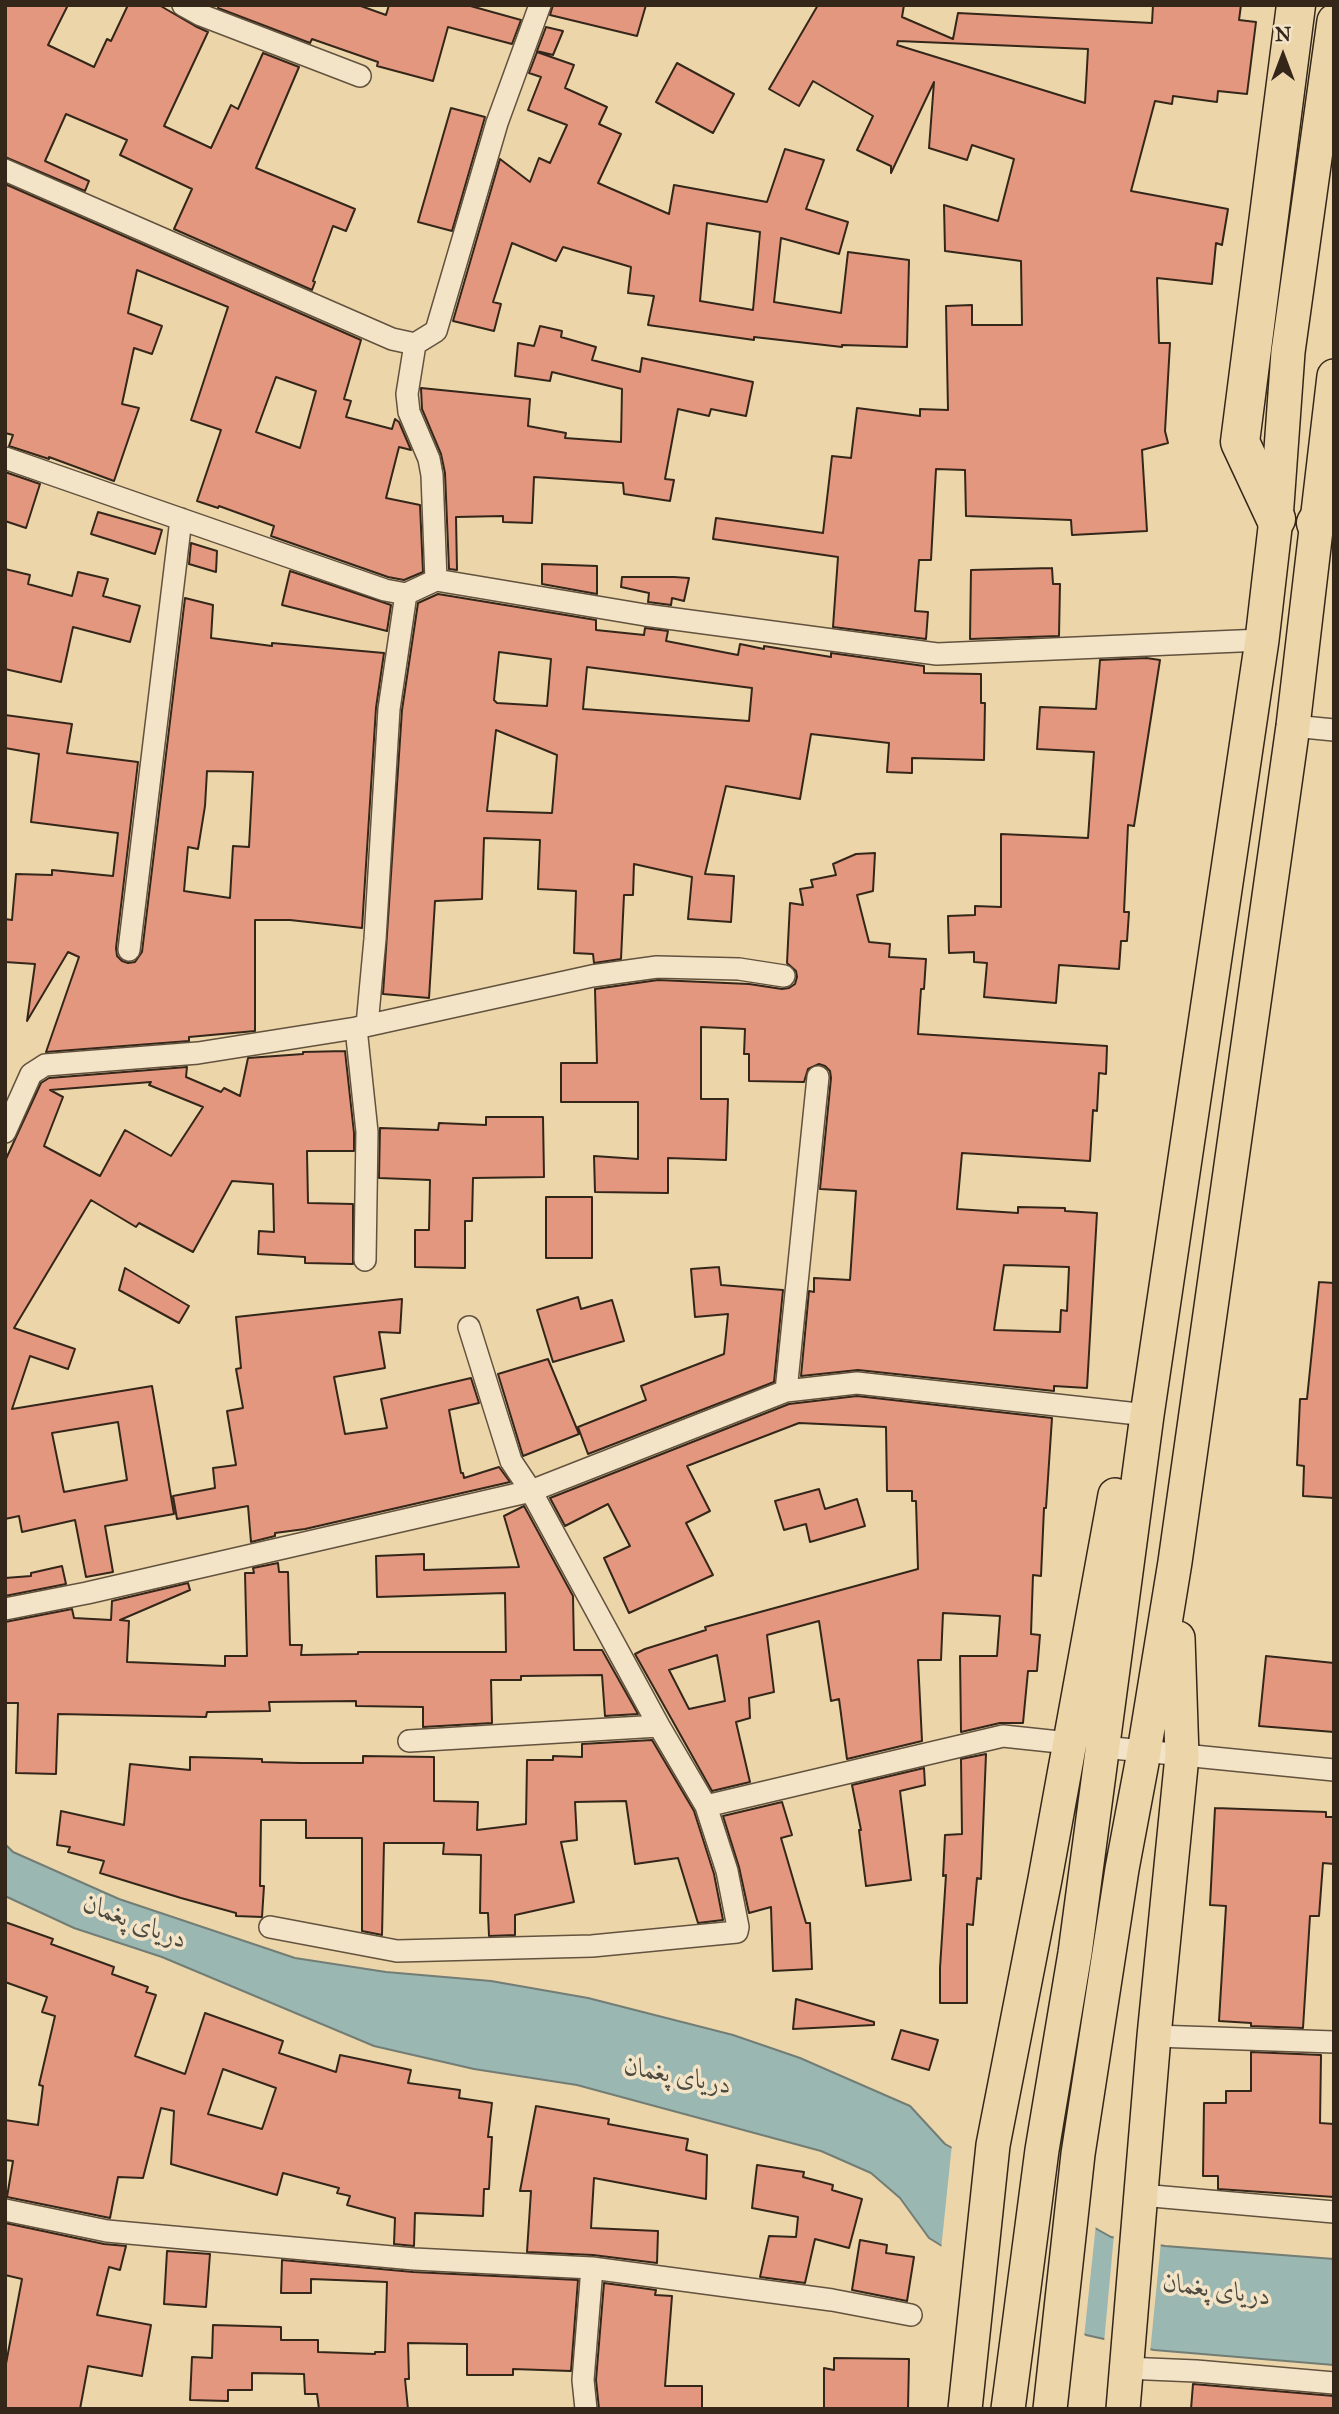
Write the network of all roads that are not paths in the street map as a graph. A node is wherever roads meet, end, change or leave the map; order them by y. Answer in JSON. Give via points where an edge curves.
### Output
{"nodes":[{"id":1,"x":183,"y":5,"type":"edge"},
{"id":2,"x":540,"y":5,"type":"edge"},
{"id":3,"x":1296,"y":5,"type":"edge"},
{"id":4,"x":1334,"y":21,"type":"edge"},
{"id":5,"x":360,"y":76,"type":"dead end"},
{"id":6,"x":5,"y":170,"type":"edge"},
{"id":7,"x":415,"y":344,"type":"junction"},
{"id":8,"x":1334,"y":376,"type":"edge"},
{"id":9,"x":5,"y":458,"type":"edge"},
{"id":10,"x":1325,"y":511,"type":"edge"},
{"id":11,"x":181,"y":519,"type":"junction"},
{"id":12,"x":1276,"y":519,"type":"junction"},
{"id":13,"x":436,"y":580,"type":"junction"},
{"id":14,"x":406,"y":594,"type":"junction"},
{"id":15,"x":1262,"y":640,"type":"junction"},
{"id":16,"x":1293,"y":726,"type":"junction"},
{"id":17,"x":1334,"y":730,"type":"edge"},
{"id":18,"x":128,"y":950,"type":"dead end"},
{"id":19,"x":784,"y":976,"type":"dead end"},
{"id":20,"x":362,"y":1026,"type":"junction"},
{"id":21,"x":818,"y":1077,"type":"dead end"},
{"id":22,"x":5,"y":1132,"type":"edge"},
{"id":23,"x":1187,"y":1146,"type":"junction"},
{"id":24,"x":1232,"y":1159,"type":"junction"},
{"id":25,"x":365,"y":1260,"type":"dead end"},
{"id":26,"x":469,"y":1327,"type":"dead end"},
{"id":27,"x":786,"y":1391,"type":"junction"},
{"id":28,"x":1147,"y":1415,"type":"junction"},
{"id":29,"x":531,"y":1491,"type":"junction"},
{"id":30,"x":1175,"y":1562,"type":"junction"},
{"id":31,"x":5,"y":1609,"type":"edge"},
{"id":32,"x":659,"y":1726,"type":"junction"},
{"id":33,"x":409,"y":1741,"type":"dead end"},
{"id":34,"x":1069,"y":1743,"type":"junction"},
{"id":35,"x":1103,"y":1747,"type":"junction"},
{"id":36,"x":1144,"y":1752,"type":"junction"},
{"id":37,"x":1182,"y":1756,"type":"junction"},
{"id":38,"x":1334,"y":1770,"type":"edge"},
{"id":39,"x":706,"y":1806,"type":"junction"},
{"id":40,"x":270,"y":1927,"type":"dead end"},
{"id":41,"x":1154,"y":2036,"type":"junction"},
{"id":42,"x":1334,"y":2042,"type":"edge"},
{"id":43,"x":5,"y":2210,"type":"edge"},
{"id":44,"x":1140,"y":2211,"type":"junction"},
{"id":45,"x":1334,"y":2212,"type":"edge"},
{"id":46,"x":592,"y":2268,"type":"junction"},
{"id":47,"x":911,"y":2315,"type":"dead end"},
{"id":48,"x":1126,"y":2360,"type":"junction"},
{"id":49,"x":1334,"y":2383,"type":"edge"},
{"id":50,"x":586,"y":2409,"type":"edge"},
{"id":51,"x":965,"y":2409,"type":"edge"},
{"id":52,"x":1008,"y":2409,"type":"edge"},
{"id":53,"x":1050,"y":2409,"type":"edge"},
{"id":54,"x":1123,"y":2409,"type":"edge"}],
"edges":[{"from":1,"to":5,"type":"street"},
{"from":2,"to":7,"type":"street","via":[[497,123],[436,331]]},
{"from":3,"to":12,"type":"highway","via":[[1240,442]]},
{"from":4,"to":12,"type":"main road","via":[[1288,352]]},
{"from":6,"to":7,"type":"street","via":[[391,339]]},
{"from":7,"to":13,"type":"street","via":[[407,394],[432,475]]},
{"from":8,"to":10,"type":"main road"},
{"from":9,"to":11,"type":"street"},
{"from":10,"to":16,"type":"main road"},
{"from":11,"to":14,"type":"street"},
{"from":11,"to":18,"type":"street"},
{"from":12,"to":15,"type":"main road"},
{"from":13,"to":14,"type":"street"},
{"from":13,"to":15,"type":"street","via":[[645,615],[937,654]]},
{"from":14,"to":20,"type":"street","via":[[389,709],[375,939]]},
{"from":15,"to":23,"type":"main road"},
{"from":16,"to":17,"type":"street"},
{"from":16,"to":24,"type":"main road"},
{"from":19,"to":20,"type":"street","via":[[739,969],[657,967],[592,976]]},
{"from":20,"to":22,"type":"street","via":[[198,1053],[45,1065],[31,1074]]},
{"from":20,"to":25,"type":"street","via":[[367,1132]]},
{"from":21,"to":27,"type":"street"},
{"from":23,"to":24,"type":"main road"},
{"from":23,"to":28,"type":"main road"},
{"from":24,"to":30,"type":"main road"},
{"from":26,"to":29,"type":"street","via":[[511,1461]]},
{"from":27,"to":28,"type":"street","via":[[857,1383]]},
{"from":27,"to":29,"type":"street"},
{"from":28,"to":34,"type":"main road","via":[[1118,1479]]},
{"from":28,"to":35,"type":"main road"},
{"from":29,"to":31,"type":"street"},
{"from":29,"to":32,"type":"street"},
{"from":30,"to":36,"type":"main road"},
{"from":30,"to":37,"type":"main road"},
{"from":32,"to":33,"type":"street"},
{"from":32,"to":39,"type":"street"},
{"from":34,"to":39,"type":"street","via":[[1003,1736]]},
{"from":34,"to":51,"type":"main road","via":[[993,2145]]},
{"from":35,"to":36,"type":"street"},
{"from":35,"to":52,"type":"main road"},
{"from":36,"to":37,"type":"street"},
{"from":36,"to":53,"type":"main road","via":[[1078,2154]]},
{"from":37,"to":38,"type":"street"},
{"from":37,"to":41,"type":"main road"},
{"from":39,"to":40,"type":"street","via":[[727,1871],[738,1927],[732,1934],[592,1946],[397,1951]]},
{"from":41,"to":42,"type":"street"},
{"from":41,"to":44,"type":"main road"},
{"from":43,"to":46,"type":"street","via":[[107,2231],[414,2259]]},
{"from":44,"to":45,"type":"street"},
{"from":44,"to":48,"type":"main road"},
{"from":46,"to":47,"type":"street"},
{"from":46,"to":50,"type":"street","via":[[583,2380]]},
{"from":48,"to":49,"type":"street"},
{"from":48,"to":54,"type":"main road"}]}
